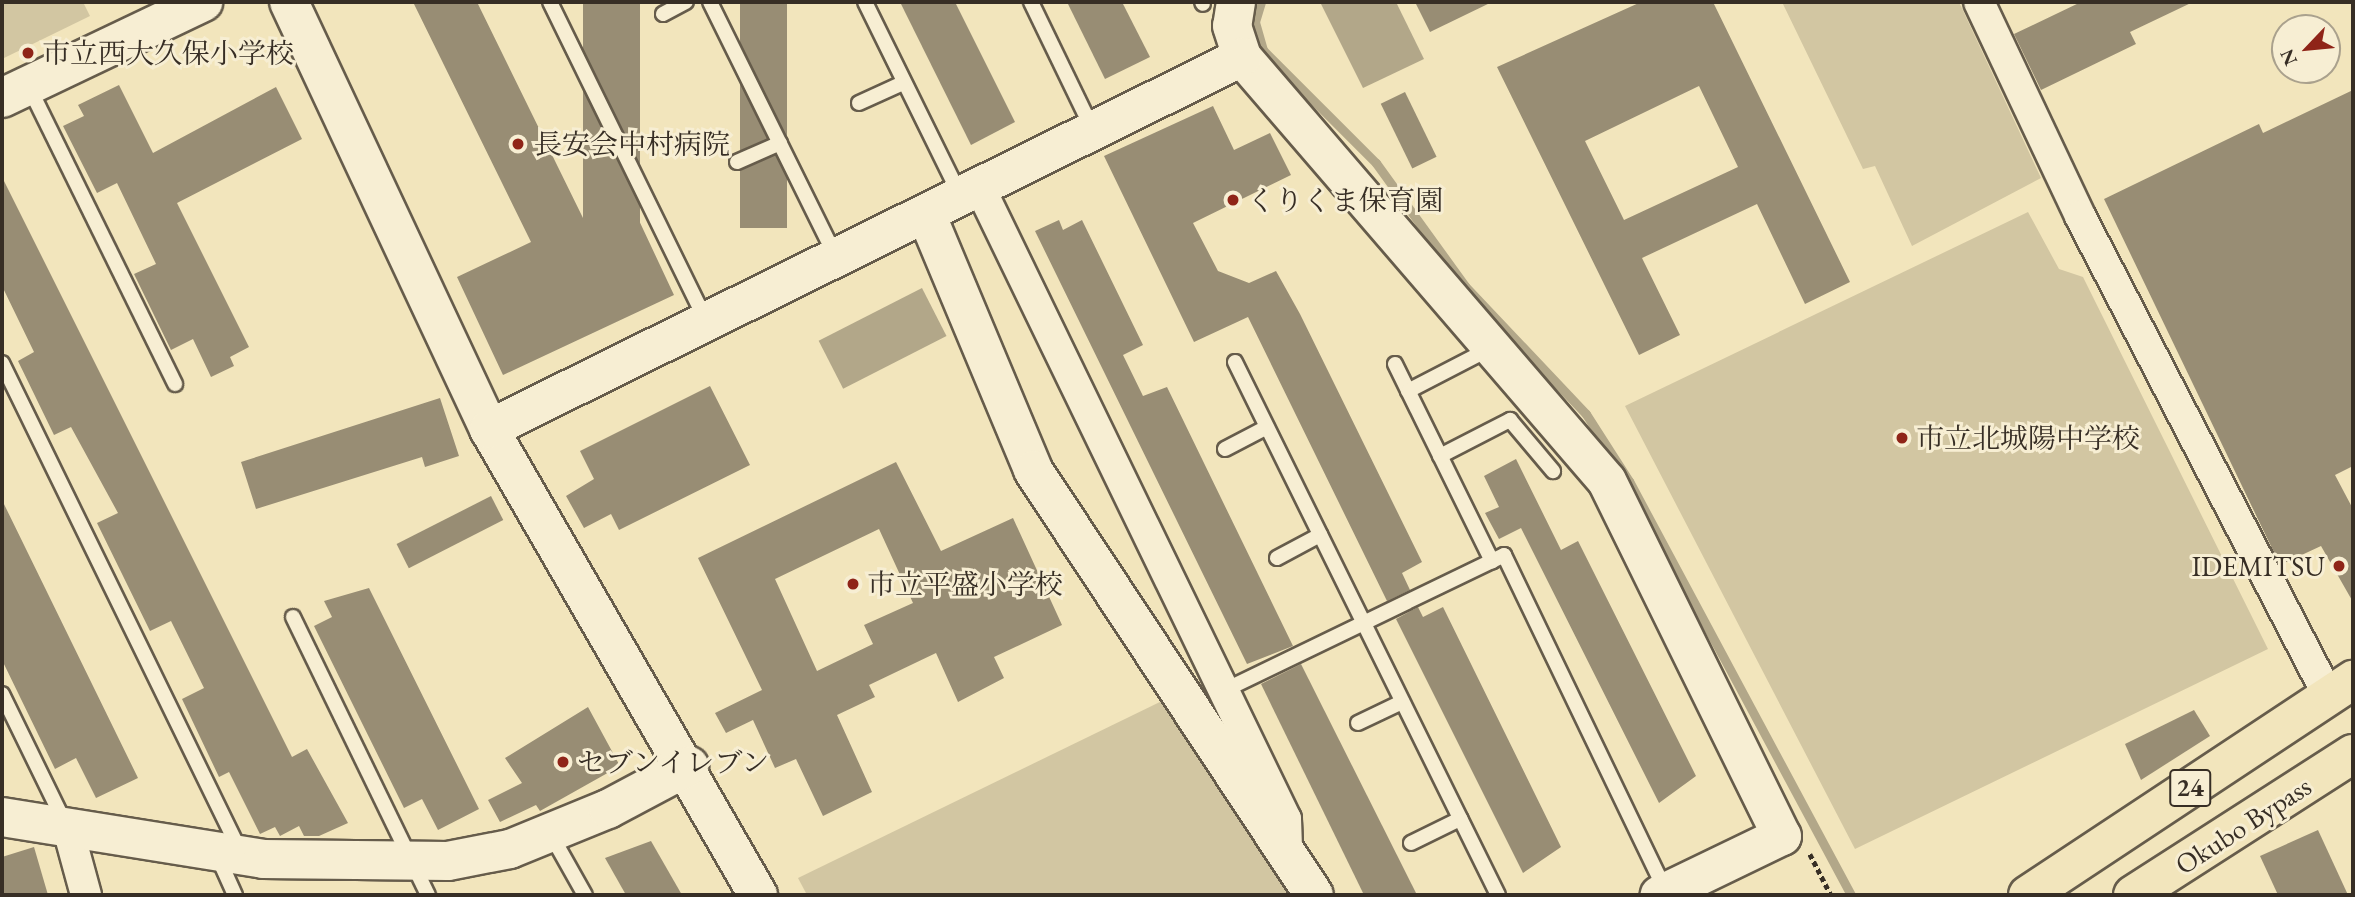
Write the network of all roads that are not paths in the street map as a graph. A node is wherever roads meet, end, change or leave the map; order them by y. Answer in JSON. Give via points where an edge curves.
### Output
{"nodes":[{"id":1,"x":203,"y":2,"type":"edge"},
{"id":2,"x":290,"y":2,"type":"edge"},
{"id":3,"x":550,"y":2,"type":"edge"},
{"id":4,"x":686,"y":2,"type":"edge"},
{"id":5,"x":710,"y":2,"type":"edge"},
{"id":6,"x":865,"y":2,"type":"edge"},
{"id":7,"x":1031,"y":2,"type":"edge"},
{"id":8,"x":1979,"y":2,"type":"edge"},
{"id":9,"x":1214,"y":3,"type":"edge"},
{"id":10,"x":663,"y":14,"type":"dead end"},
{"id":11,"x":1242,"y":57,"type":"junction"},
{"id":12,"x":904,"y":83,"type":"junction"},
{"id":13,"x":15,"y":92,"type":"edge"},
{"id":14,"x":859,"y":103,"type":"dead end"},
{"id":15,"x":1095,"y":132,"type":"junction"},
{"id":16,"x":780,"y":143,"type":"junction"},
{"id":17,"x":737,"y":162,"type":"dead end"},
{"id":18,"x":972,"y":195,"type":"junction"},
{"id":19,"x":927,"y":216,"type":"junction"},
{"id":20,"x":838,"y":262,"type":"junction"},
{"id":21,"x":708,"y":325,"type":"junction"},
{"id":22,"x":1491,"y":348,"type":"junction"},
{"id":23,"x":1235,"y":362,"type":"dead end"},
{"id":24,"x":2,"y":363,"type":"edge"},
{"id":25,"x":1395,"y":364,"type":"dead end"},
{"id":26,"x":175,"y":384,"type":"dead end"},
{"id":27,"x":1408,"y":391,"type":"junction"},
{"id":28,"x":1266,"y":427,"type":"junction"},
{"id":29,"x":489,"y":429,"type":"junction"},
{"id":30,"x":1225,"y":449,"type":"dead end"},
{"id":31,"x":1440,"y":456,"type":"junction"},
{"id":32,"x":1553,"y":471,"type":"dead end"},
{"id":33,"x":1320,"y":535,"type":"junction"},
{"id":34,"x":1277,"y":558,"type":"dead end"},
{"id":35,"x":1492,"y":561,"type":"junction"},
{"id":36,"x":293,"y":617,"type":"dead end"},
{"id":37,"x":1364,"y":623,"type":"junction"},
{"id":38,"x":2341,"y":688,"type":"edge"},
{"id":39,"x":1224,"y":690,"type":"junction"},
{"id":40,"x":2,"y":694,"type":"edge"},
{"id":41,"x":1402,"y":702,"type":"junction"},
{"id":42,"x":1358,"y":723,"type":"dead end"},
{"id":43,"x":2353,"y":754,"type":"edge"},
{"id":44,"x":689,"y":765,"type":"junction"},
{"id":45,"x":2,"y":817,"type":"edge"},
{"id":46,"x":1460,"y":819,"type":"junction"},
{"id":47,"x":68,"y":829,"type":"junction"},
{"id":48,"x":550,"y":833,"type":"junction"},
{"id":49,"x":1411,"y":843,"type":"dead end"},
{"id":50,"x":1287,"y":849,"type":"junction"},
{"id":51,"x":229,"y":853,"type":"junction"},
{"id":52,"x":412,"y":861,"type":"junction"},
{"id":53,"x":1663,"y":894,"type":"edge"},
{"id":54,"x":86,"y":895,"type":"edge"},
{"id":55,"x":235,"y":895,"type":"edge"},
{"id":56,"x":428,"y":895,"type":"edge"},
{"id":57,"x":585,"y":895,"type":"edge"},
{"id":58,"x":758,"y":895,"type":"edge"},
{"id":59,"x":1314,"y":895,"type":"edge"},
{"id":60,"x":1498,"y":895,"type":"edge"},
{"id":61,"x":2028,"y":895,"type":"edge"},
{"id":62,"x":2133,"y":895,"type":"edge"}],
"edges":[{"from":1,"to":13,"type":"street"},
{"from":2,"to":29,"type":"street"},
{"from":3,"to":21,"type":"lane"},
{"from":4,"to":10,"type":"lane"},
{"from":5,"to":16,"type":"lane"},
{"from":6,"to":12,"type":"lane"},
{"from":7,"to":15,"type":"lane"},
{"from":8,"to":38,"type":"street","via":[[2080,216]]},
{"from":9,"to":11,"type":"street","via":[[1232,26]]},
{"from":11,"to":15,"type":"street"},
{"from":11,"to":22,"type":"street"},
{"from":12,"to":14,"type":"lane"},
{"from":12,"to":18,"type":"lane"},
{"from":13,"to":26,"type":"lane"},
{"from":15,"to":18,"type":"street"},
{"from":16,"to":17,"type":"lane"},
{"from":16,"to":20,"type":"lane"},
{"from":18,"to":19,"type":"street"},
{"from":18,"to":39,"type":"street"},
{"from":19,"to":20,"type":"street"},
{"from":19,"to":50,"type":"street","via":[[1033,470]]},
{"from":20,"to":21,"type":"street"},
{"from":21,"to":29,"type":"street"},
{"from":22,"to":27,"type":"lane"},
{"from":22,"to":53,"type":"street","via":[[1607,481],[1782,836]]},
{"from":23,"to":28,"type":"lane"},
{"from":24,"to":51,"type":"lane"},
{"from":25,"to":27,"type":"lane"},
{"from":27,"to":31,"type":"lane"},
{"from":28,"to":30,"type":"lane"},
{"from":28,"to":33,"type":"lane"},
{"from":29,"to":44,"type":"street"},
{"from":31,"to":32,"type":"lane","via":[[1510,420]]},
{"from":31,"to":35,"type":"lane"},
{"from":33,"to":34,"type":"lane"},
{"from":33,"to":37,"type":"lane"},
{"from":35,"to":37,"type":"lane"},
{"from":35,"to":53,"type":"lane","via":[[1504,555]]},
{"from":36,"to":52,"type":"lane"},
{"from":37,"to":39,"type":"lane"},
{"from":37,"to":41,"type":"lane"},
{"from":38,"to":61,"type":"highway","number":"24"},
{"from":39,"to":50,"type":"street","via":[[1286,819]]},
{"from":40,"to":47,"type":"lane"},
{"from":41,"to":42,"type":"lane"},
{"from":41,"to":46,"type":"lane"},
{"from":43,"to":62,"type":"highway","name":"Okubo Bypass","number":"24"},
{"from":44,"to":48,"type":"street"},
{"from":44,"to":58,"type":"street"},
{"from":45,"to":47,"type":"street"},
{"from":46,"to":49,"type":"lane"},
{"from":46,"to":60,"type":"lane"},
{"from":47,"to":51,"type":"street"},
{"from":47,"to":54,"type":"street"},
{"from":48,"to":52,"type":"street","via":[[510,849]]},
{"from":48,"to":57,"type":"lane"},
{"from":50,"to":59,"type":"street"},
{"from":51,"to":52,"type":"street"},
{"from":51,"to":55,"type":"lane"},
{"from":52,"to":56,"type":"lane"}]}
